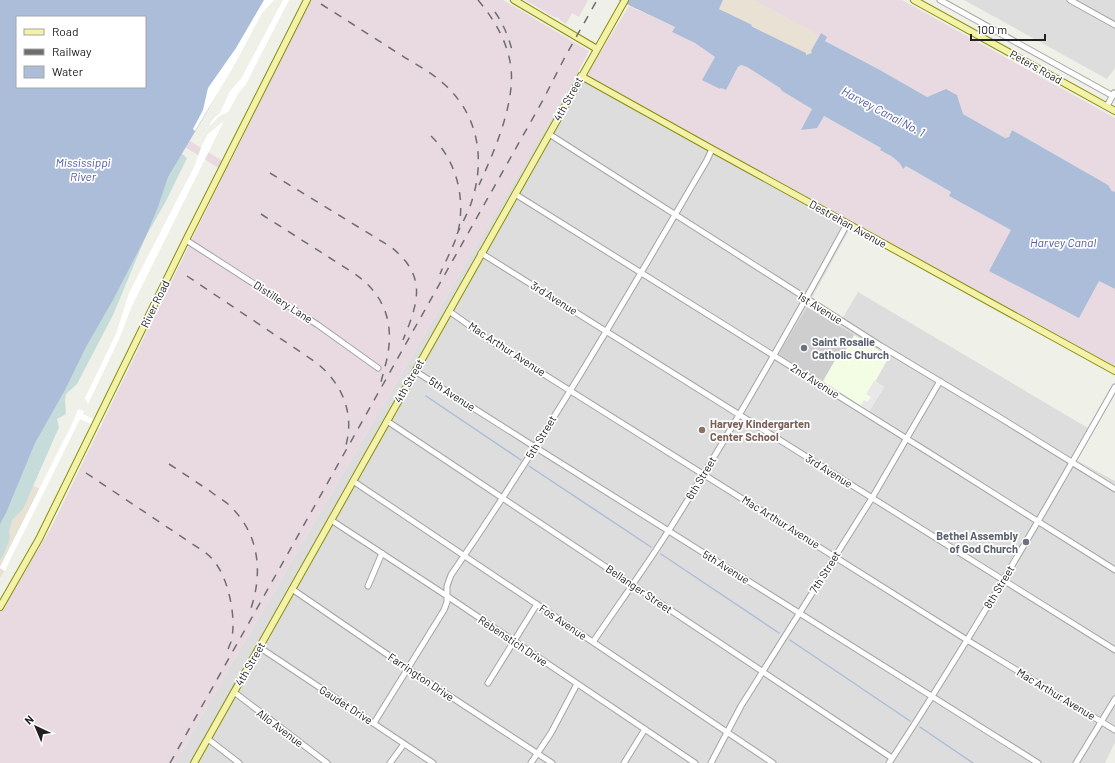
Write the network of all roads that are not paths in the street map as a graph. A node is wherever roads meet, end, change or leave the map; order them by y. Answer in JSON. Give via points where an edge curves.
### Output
{"nodes":[{"id":1,"x":307,"y":0,"type":"edge"},
{"id":2,"x":514,"y":0,"type":"edge"},
{"id":3,"x":624,"y":0,"type":"edge"},
{"id":4,"x":914,"y":0,"type":"edge"},
{"id":5,"x":941,"y":0,"type":"edge"},
{"id":6,"x":1070,"y":0,"type":"edge"},
{"id":7,"x":1115,"y":25,"type":"edge"},
{"id":8,"x":596,"y":49,"type":"junction"},
{"id":9,"x":581,"y":76,"type":"junction"},
{"id":10,"x":1114,"y":94,"type":"edge"},
{"id":11,"x":1107,"y":106,"type":"junction"},
{"id":12,"x":1115,"y":111,"type":"edge"},
{"id":13,"x":549,"y":134,"type":"junction"},
{"id":14,"x":712,"y":149,"type":"junction"},
{"id":15,"x":515,"y":194,"type":"junction"},
{"id":16,"x":675,"y":216,"type":"junction"},
{"id":17,"x":847,"y":224,"type":"junction"},
{"id":18,"x":186,"y":240,"type":"junction"},
{"id":19,"x":481,"y":253,"type":"junction"},
{"id":20,"x":641,"y":272,"type":"junction"},
{"id":21,"x":806,"y":299,"type":"junction"},
{"id":22,"x":449,"y":312,"type":"junction"},
{"id":23,"x":606,"y":330,"type":"junction"},
{"id":24,"x":774,"y":356,"type":"junction"},
{"id":25,"x":378,"y":368,"type":"dead end"},
{"id":26,"x":415,"y":371,"type":"junction"},
{"id":27,"x":1115,"y":371,"type":"edge"},
{"id":28,"x":940,"y":381,"type":"junction"},
{"id":29,"x":1115,"y":387,"type":"edge"},
{"id":30,"x":570,"y":389,"type":"junction"},
{"id":31,"x":740,"y":414,"type":"junction"},
{"id":32,"x":387,"y":421,"type":"junction"},
{"id":33,"x":907,"y":438,"type":"junction"},
{"id":34,"x":535,"y":447,"type":"junction"},
{"id":35,"x":1072,"y":464,"type":"junction"},
{"id":36,"x":704,"y":474,"type":"junction"},
{"id":37,"x":352,"y":481,"type":"junction"},
{"id":38,"x":1115,"y":489,"type":"edge"},
{"id":39,"x":502,"y":498,"type":"junction"},
{"id":40,"x":872,"y":498,"type":"junction"},
{"id":41,"x":330,"y":520,"type":"junction"},
{"id":42,"x":1038,"y":522,"type":"junction"},
{"id":43,"x":669,"y":531,"type":"junction"},
{"id":44,"x":382,"y":553,"type":"junction"},
{"id":45,"x":464,"y":556,"type":"junction"},
{"id":46,"x":835,"y":556,"type":"junction"},
{"id":47,"x":1115,"y":570,"type":"edge"},
{"id":48,"x":1004,"y":581,"type":"junction"},
{"id":49,"x":633,"y":585,"type":"junction"},
{"id":50,"x":368,"y":586,"type":"dead end"},
{"id":51,"x":292,"y":589,"type":"junction"},
{"id":52,"x":447,"y":596,"type":"junction"},
{"id":53,"x":537,"y":604,"type":"junction"},
{"id":54,"x":0,"y":607,"type":"edge"},
{"id":55,"x":800,"y":613,"type":"junction"},
{"id":56,"x":967,"y":640,"type":"junction"},
{"id":57,"x":514,"y":641,"type":"junction"},
{"id":58,"x":593,"y":642,"type":"junction"},
{"id":59,"x":259,"y":647,"type":"junction"},
{"id":60,"x":1115,"y":650,"type":"edge"},
{"id":61,"x":407,"y":668,"type":"junction"},
{"id":62,"x":762,"y":672,"type":"junction"},
{"id":63,"x":488,"y":683,"type":"dead end"},
{"id":64,"x":577,"y":684,"type":"junction"},
{"id":65,"x":234,"y":692,"type":"junction"},
{"id":66,"x":932,"y":697,"type":"junction"},
{"id":67,"x":1115,"y":699,"type":"edge"},
{"id":68,"x":1102,"y":721,"type":"junction"},
{"id":69,"x":374,"y":723,"type":"junction"},
{"id":70,"x":645,"y":729,"type":"junction"},
{"id":71,"x":1115,"y":730,"type":"edge"},
{"id":72,"x":727,"y":732,"type":"junction"},
{"id":73,"x":208,"y":739,"type":"junction"},
{"id":74,"x":404,"y":744,"type":"junction"},
{"id":75,"x":538,"y":753,"type":"junction"},
{"id":76,"x":890,"y":761,"type":"edge"},
{"id":77,"x":194,"y":763,"type":"edge"},
{"id":78,"x":239,"y":763,"type":"edge"},
{"id":79,"x":327,"y":763,"type":"edge"},
{"id":80,"x":390,"y":763,"type":"edge"},
{"id":81,"x":433,"y":763,"type":"edge"},
{"id":82,"x":531,"y":763,"type":"edge"},
{"id":83,"x":552,"y":763,"type":"edge"},
{"id":84,"x":624,"y":763,"type":"edge"},
{"id":85,"x":695,"y":763,"type":"edge"},
{"id":86,"x":711,"y":763,"type":"edge"},
{"id":87,"x":773,"y":763,"type":"edge"},
{"id":88,"x":1038,"y":763,"type":"edge"},
{"id":89,"x":1076,"y":763,"type":"edge"}],
"edges":[{"from":1,"to":18,"type":"main road","name":"River Road"},
{"from":2,"to":8,"type":"main road"},
{"from":3,"to":8,"type":"main road","name":"4th Street"},
{"from":4,"to":11,"type":"main road","name":"Peters Road"},
{"from":5,"to":10,"type":"street"},
{"from":6,"to":7,"type":"street"},
{"from":8,"to":9,"type":"main road","name":"4th Street"},
{"from":9,"to":13,"type":"main road","name":"4th Street"},
{"from":9,"to":14,"type":"main road","name":"Destrehan Avenue"},
{"from":10,"to":11,"type":"street"},
{"from":11,"to":12,"type":"main road","name":"Peters Road"},
{"from":13,"to":15,"type":"main road","name":"4th Street"},
{"from":13,"to":16,"type":"street","name":"1st Avenue"},
{"from":14,"to":16,"type":"street","name":"5th Street"},
{"from":14,"to":17,"type":"main road","name":"Destrehan Avenue"},
{"from":15,"to":19,"type":"main road","name":"4th Street"},
{"from":15,"to":20,"type":"street","name":"2nd Avenue"},
{"from":16,"to":20,"type":"street","name":"5th Street"},
{"from":16,"to":21,"type":"street","name":"1st Avenue"},
{"from":17,"to":21,"type":"street","name":"6th Street"},
{"from":17,"to":27,"type":"main road","name":"Destrehan Avenue"},
{"from":18,"to":25,"type":"street","name":"Distillery Lane","via":[[318,324]]},
{"from":18,"to":54,"type":"main road","name":"River Road","via":[[39,539]]},
{"from":19,"to":22,"type":"main road","name":"4th Street"},
{"from":19,"to":23,"type":"street","name":"3rd Avenue"},
{"from":20,"to":23,"type":"street","name":"5th Street"},
{"from":20,"to":24,"type":"street","name":"2nd Avenue"},
{"from":21,"to":24,"type":"street","name":"6th Street"},
{"from":21,"to":28,"type":"street","name":"1st Avenue"},
{"from":22,"to":26,"type":"main road","name":"4th Street"},
{"from":22,"to":30,"type":"street","name":"Mac Arthur Avenue"},
{"from":23,"to":30,"type":"street","name":"5th Street"},
{"from":23,"to":31,"type":"street","name":"3rd Avenue"},
{"from":24,"to":31,"type":"street","name":"6th Street"},
{"from":24,"to":33,"type":"street","name":"2nd Avenue"},
{"from":26,"to":32,"type":"main road","name":"4th Street"},
{"from":26,"to":34,"type":"street","name":"5th Avenue"},
{"from":28,"to":33,"type":"street","name":"7th Street"},
{"from":28,"to":35,"type":"street","name":"1st Avenue"},
{"from":29,"to":35,"type":"street","name":"8th Street"},
{"from":30,"to":34,"type":"street","name":"5th Street"},
{"from":30,"to":36,"type":"street","name":"Mac Arthur Avenue"},
{"from":31,"to":36,"type":"street","name":"6th Street"},
{"from":31,"to":40,"type":"street","name":"3rd Avenue"},
{"from":32,"to":37,"type":"main road","name":"4th Street"},
{"from":32,"to":39,"type":"street","name":"Bellanger Street"},
{"from":33,"to":40,"type":"street","name":"7th Street"},
{"from":33,"to":42,"type":"street","name":"2nd Avenue"},
{"from":34,"to":39,"type":"street","name":"5th Street"},
{"from":34,"to":43,"type":"street","name":"5th Avenue"},
{"from":35,"to":38,"type":"street","name":"1st Avenue"},
{"from":35,"to":42,"type":"street","name":"8th Street"},
{"from":36,"to":43,"type":"street","name":"6th Street"},
{"from":36,"to":46,"type":"street","name":"Mac Arthur Avenue"},
{"from":37,"to":41,"type":"main road","name":"4th Street"},
{"from":37,"to":45,"type":"street","name":"Fos Avenue"},
{"from":39,"to":45,"type":"street","name":"5th Street"},
{"from":39,"to":49,"type":"street","name":"Bellanger Street"},
{"from":40,"to":46,"type":"street","name":"7th Street"},
{"from":40,"to":48,"type":"street","name":"3rd Avenue"},
{"from":41,"to":44,"type":"street","name":"Rebenstich Drive"},
{"from":41,"to":51,"type":"main road","name":"4th Street"},
{"from":42,"to":47,"type":"street","name":"2nd Avenue"},
{"from":42,"to":48,"type":"street","name":"8th Street"},
{"from":43,"to":49,"type":"street","name":"6th Street"},
{"from":43,"to":55,"type":"street","name":"5th Avenue"},
{"from":44,"to":50,"type":"street"},
{"from":44,"to":52,"type":"street","name":"Rebenstich Drive"},
{"from":45,"to":52,"type":"street","name":"5th Street","via":[[451,575]]},
{"from":45,"to":53,"type":"street","name":"Fos Avenue"},
{"from":46,"to":55,"type":"street","name":"7th Street"},
{"from":46,"to":56,"type":"street","name":"Mac Arthur Avenue"},
{"from":48,"to":56,"type":"street","name":"8th Street"},
{"from":48,"to":60,"type":"street","name":"3rd Avenue"},
{"from":49,"to":58,"type":"street","name":"6th Street"},
{"from":49,"to":62,"type":"street","name":"Bellanger Street"},
{"from":51,"to":59,"type":"main road","name":"4th Street"},
{"from":51,"to":61,"type":"street","name":"Farrington Drive"},
{"from":52,"to":57,"type":"street","name":"Rebenstich Drive"},
{"from":52,"to":61,"type":"street","name":"5th Street","via":[[444,610]]},
{"from":53,"to":57,"type":"street"},
{"from":53,"to":58,"type":"street","name":"Fos Avenue"},
{"from":55,"to":62,"type":"street","name":"7th Street"},
{"from":55,"to":66,"type":"street","name":"5th Avenue"},
{"from":56,"to":66,"type":"street","name":"8th Street"},
{"from":56,"to":68,"type":"street","name":"Mac Arthur Avenue"},
{"from":57,"to":63,"type":"street"},
{"from":57,"to":64,"type":"street","name":"Rebenstich Drive"},
{"from":58,"to":72,"type":"street","name":"Fos Avenue"},
{"from":59,"to":65,"type":"main road","name":"4th Street"},
{"from":59,"to":69,"type":"street","name":"Gaudet Drive"},
{"from":61,"to":69,"type":"street","name":"5th Street"},
{"from":61,"to":75,"type":"street","name":"Farrington Drive"},
{"from":62,"to":72,"type":"street","name":"7th Street"},
{"from":62,"to":76,"type":"street","name":"Bellanger Street"},
{"from":64,"to":70,"type":"street","name":"Rebenstich Drive"},
{"from":64,"to":75,"type":"street"},
{"from":65,"to":73,"type":"main road","name":"4th Street"},
{"from":65,"to":79,"type":"street","name":"Allo Avenue"},
{"from":66,"to":76,"type":"street","name":"8th Street"},
{"from":66,"to":88,"type":"street","name":"5th Avenue"},
{"from":67,"to":68,"type":"street"},
{"from":68,"to":71,"type":"street","name":"Mac Arthur Avenue"},
{"from":68,"to":89,"type":"street"},
{"from":69,"to":74,"type":"street","name":"Gaudet Drive"},
{"from":70,"to":84,"type":"street"},
{"from":70,"to":85,"type":"street","name":"Rebenstich Drive"},
{"from":72,"to":86,"type":"street","name":"7th Street"},
{"from":72,"to":87,"type":"street","name":"Fos Avenue"},
{"from":73,"to":77,"type":"main road","name":"4th Street"},
{"from":73,"to":78,"type":"street"},
{"from":74,"to":80,"type":"street"},
{"from":74,"to":81,"type":"street","name":"Gaudet Drive"},
{"from":75,"to":82,"type":"street"},
{"from":75,"to":83,"type":"street","name":"Farrington Drive"}]}
